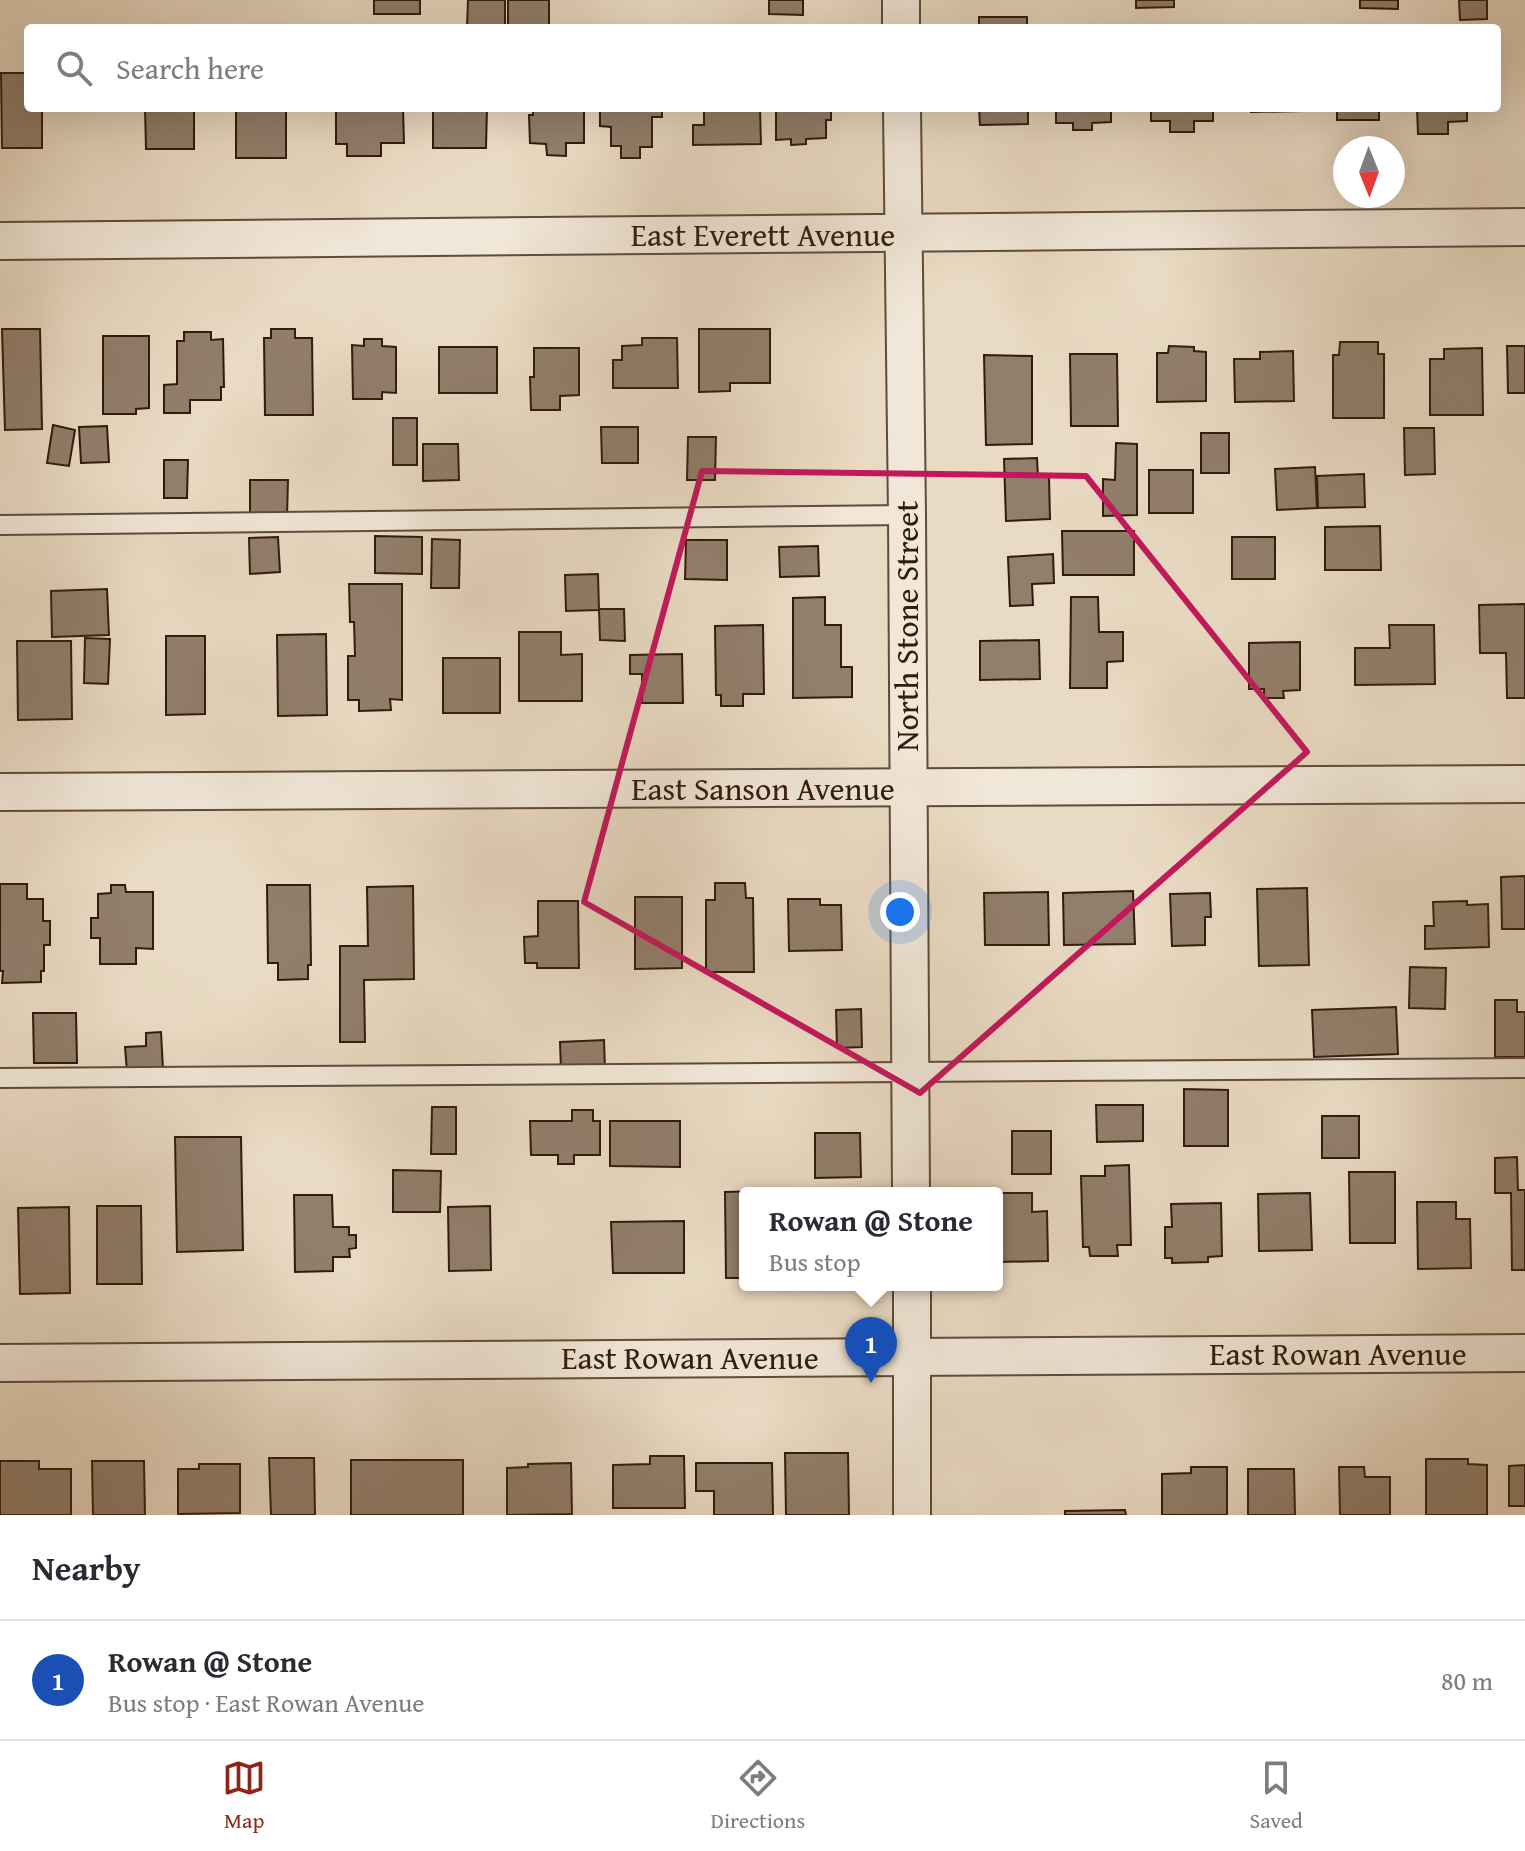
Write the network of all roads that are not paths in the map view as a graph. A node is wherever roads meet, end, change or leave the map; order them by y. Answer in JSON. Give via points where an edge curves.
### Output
{"nodes":[{"id":1,"x":901,"y":0,"type":"edge"},
{"id":2,"x":901,"y":24,"type":"edge"},
{"id":3,"x":902,"y":112,"type":"edge"},
{"id":4,"x":1525,"y":227,"type":"edge"},
{"id":5,"x":902,"y":234,"type":"junction"},
{"id":6,"x":0,"y":241,"type":"edge"},
{"id":7,"x":907,"y":515,"type":"junction"},
{"id":8,"x":0,"y":525,"type":"edge"},
{"id":9,"x":1525,"y":784,"type":"edge"},
{"id":10,"x":908,"y":789,"type":"junction"},
{"id":11,"x":0,"y":792,"type":"edge"},
{"id":12,"x":1525,"y":1068,"type":"edge"},
{"id":13,"x":910,"y":1071,"type":"junction"},
{"id":14,"x":0,"y":1078,"type":"edge"},
{"id":15,"x":911,"y":1187,"type":"edge"},
{"id":16,"x":912,"y":1291,"type":"edge"},
{"id":17,"x":1525,"y":1353,"type":"edge"},
{"id":18,"x":913,"y":1356,"type":"junction"},
{"id":19,"x":0,"y":1363,"type":"edge"},
{"id":20,"x":912,"y":1515,"type":"edge"}],
"edges":[{"from":1,"to":2,"type":"street"},
{"from":3,"to":5,"type":"street","name":"North Stone Street"},
{"from":4,"to":5,"type":"street","name":"East Everett Avenue"},
{"from":5,"to":6,"type":"street","name":"East Everett Avenue"},
{"from":5,"to":7,"type":"street","name":"North Stone Street"},
{"from":7,"to":8,"type":"lane"},
{"from":7,"to":10,"type":"street","name":"North Stone Street"},
{"from":9,"to":10,"type":"street","name":"East Sanson Avenue"},
{"from":10,"to":11,"type":"street","name":"East Sanson Avenue"},
{"from":10,"to":13,"type":"street","name":"North Stone Street"},
{"from":12,"to":13,"type":"lane"},
{"from":13,"to":14,"type":"lane"},
{"from":13,"to":15,"type":"street","name":"North Stone Street"},
{"from":16,"to":18,"type":"street"},
{"from":17,"to":18,"type":"street","name":"East Rowan Avenue"},
{"from":18,"to":19,"type":"street","name":"East Rowan Avenue"},
{"from":18,"to":20,"type":"street"}]}
